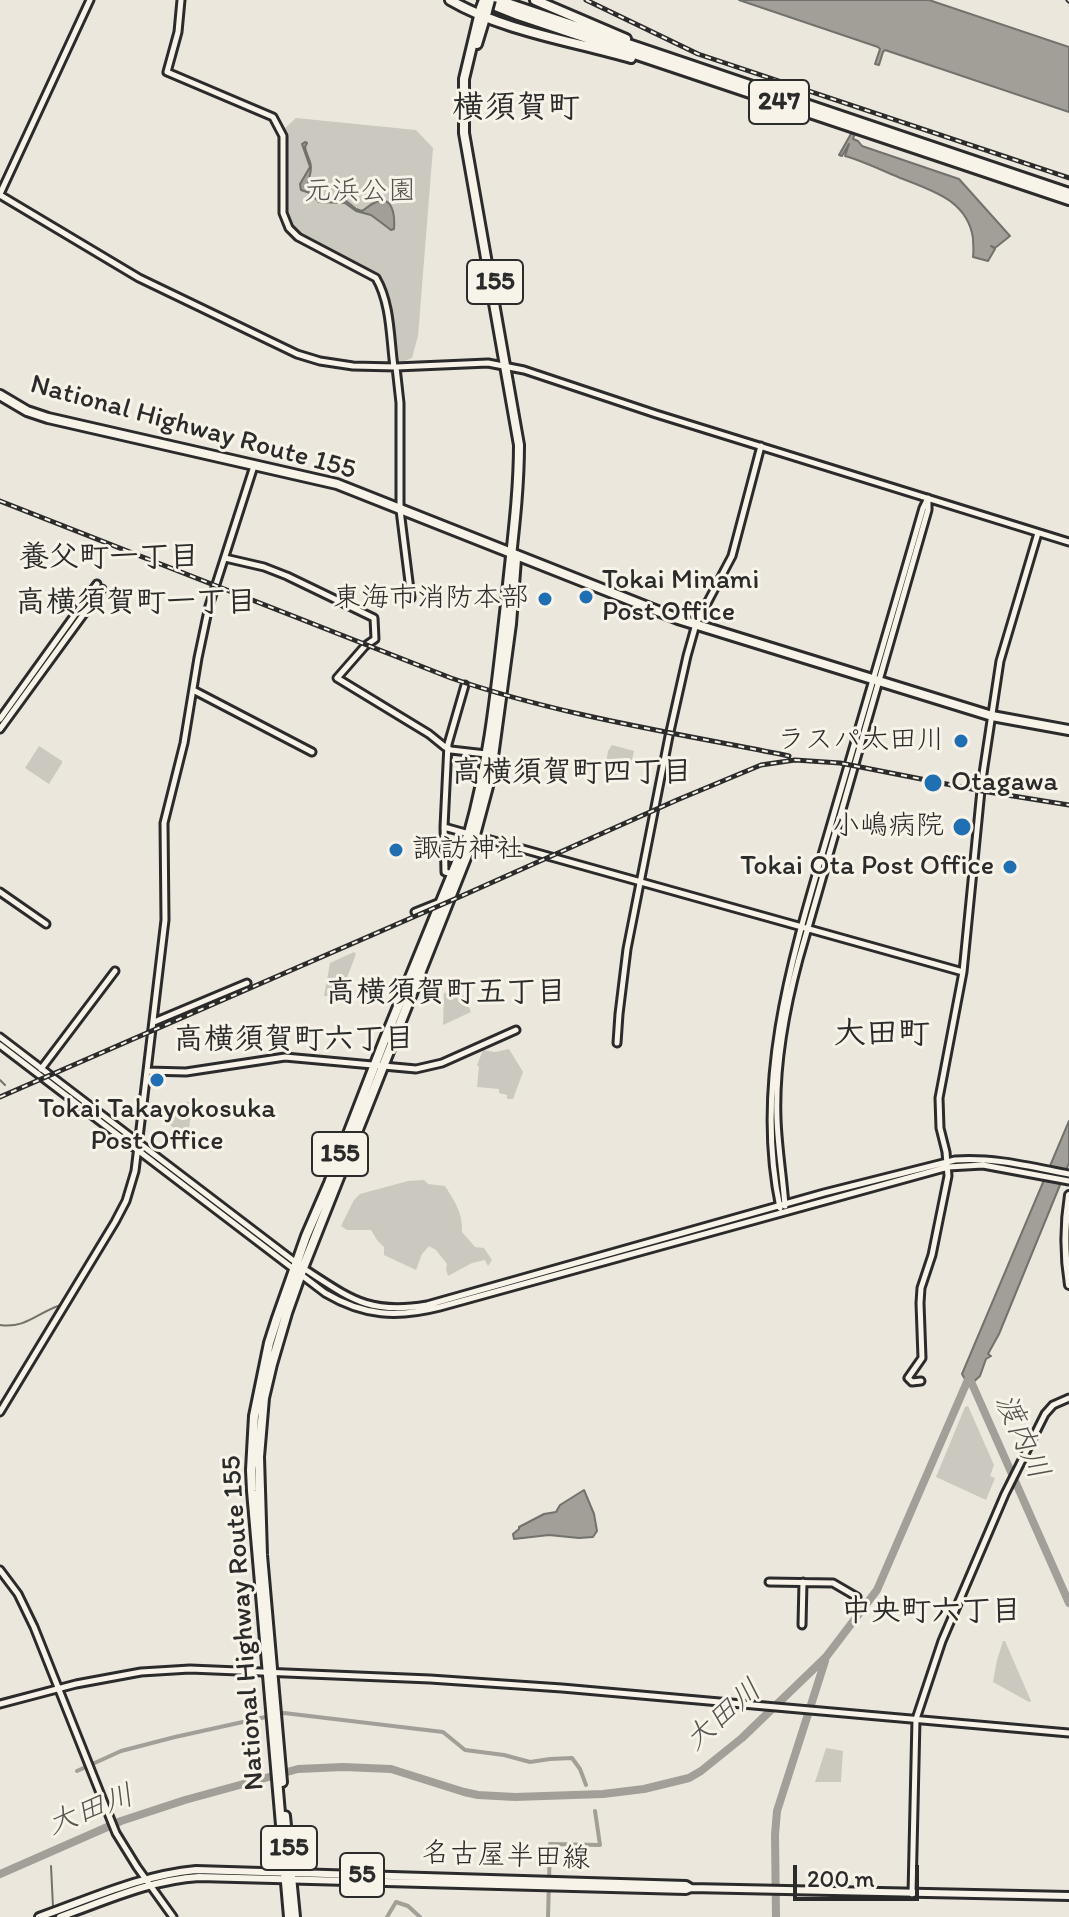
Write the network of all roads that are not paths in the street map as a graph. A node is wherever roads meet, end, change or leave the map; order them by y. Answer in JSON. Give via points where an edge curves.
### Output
{"nodes":[{"id":1,"x":90,"y":0,"type":"edge"},
{"id":2,"x":181,"y":0,"type":"edge"},
{"id":3,"x":450,"y":0,"type":"edge"},
{"id":4,"x":535,"y":0,"type":"edge"},
{"id":5,"x":486,"y":6,"type":"edge"},
{"id":6,"x":693,"y":70,"type":"junction"},
{"id":7,"x":1069,"y":193,"type":"edge"},
{"id":8,"x":0,"y":194,"type":"edge"},
{"id":9,"x":1069,"y":200,"type":"edge"},
{"id":10,"x":395,"y":367,"type":"junction"},
{"id":11,"x":508,"y":367,"type":"junction"},
{"id":12,"x":0,"y":395,"type":"edge"},
{"id":13,"x":761,"y":446,"type":"junction"},
{"id":14,"x":254,"y":466,"type":"junction"},
{"id":15,"x":928,"y":498,"type":"junction"},
{"id":16,"x":400,"y":510,"type":"junction"},
{"id":17,"x":1038,"y":533,"type":"junction"},
{"id":18,"x":1069,"y":542,"type":"edge"},
{"id":19,"x":514,"y":554,"type":"junction"},
{"id":20,"x":225,"y":558,"type":"junction"},
{"id":21,"x":411,"y":598,"type":"dead end"},
{"id":22,"x":696,"y":624,"type":"junction"},
{"id":23,"x":876,"y":681,"type":"junction"},
{"id":24,"x":465,"y":685,"type":"dead end"},
{"id":25,"x":193,"y":690,"type":"junction"},
{"id":26,"x":992,"y":716,"type":"junction"},
{"id":27,"x":0,"y":719,"type":"edge"},
{"id":28,"x":0,"y":729,"type":"edge"},
{"id":29,"x":1069,"y":730,"type":"edge"},
{"id":30,"x":448,"y":748,"type":"junction"},
{"id":31,"x":312,"y":752,"type":"dead end"},
{"id":32,"x":486,"y":754,"type":"junction"},
{"id":33,"x":444,"y":827,"type":"junction"},
{"id":34,"x":472,"y":834,"type":"junction"},
{"id":35,"x":453,"y":874,"type":"junction"},
{"id":36,"x":641,"y":881,"type":"junction"},
{"id":37,"x":0,"y":892,"type":"edge"},
{"id":38,"x":441,"y":901,"type":"junction"},
{"id":39,"x":415,"y":912,"type":"dead end"},
{"id":40,"x":46,"y":924,"type":"dead end"},
{"id":41,"x":805,"y":927,"type":"junction"},
{"id":42,"x":115,"y":971,"type":"dead end"},
{"id":43,"x":963,"y":972,"type":"junction"},
{"id":44,"x":247,"y":983,"type":"dead end"},
{"id":45,"x":153,"y":1022,"type":"junction"},
{"id":46,"x":516,"y":1030,"type":"dead end"},
{"id":47,"x":0,"y":1037,"type":"edge"},
{"id":48,"x":617,"y":1043,"type":"dead end"},
{"id":49,"x":0,"y":1045,"type":"edge"},
{"id":50,"x":379,"y":1066,"type":"junction"},
{"id":51,"x":39,"y":1071,"type":"junction"},
{"id":52,"x":147,"y":1071,"type":"junction"},
{"id":53,"x":137,"y":1145,"type":"junction"},
{"id":54,"x":948,"y":1164,"type":"junction"},
{"id":55,"x":1047,"y":1173,"type":"junction"},
{"id":56,"x":1068,"y":1174,"type":"edge"},
{"id":57,"x":1067,"y":1180,"type":"edge"},
{"id":58,"x":1069,"y":1195,"type":"edge"},
{"id":59,"x":783,"y":1207,"type":"junction"},
{"id":60,"x":299,"y":1268,"type":"junction"},
{"id":61,"x":1069,"y":1285,"type":"edge"},
{"id":62,"x":921,"y":1381,"type":"dead end"},
{"id":63,"x":1069,"y":1398,"type":"edge"},
{"id":64,"x":0,"y":1412,"type":"edge"},
{"id":65,"x":0,"y":1570,"type":"edge"},
{"id":66,"x":769,"y":1582,"type":"dead end"},
{"id":67,"x":803,"y":1582,"type":"junction"},
{"id":68,"x":857,"y":1597,"type":"dead end"},
{"id":69,"x":802,"y":1625,"type":"dead end"},
{"id":70,"x":270,"y":1672,"type":"junction"},
{"id":71,"x":59,"y":1688,"type":"junction"},
{"id":72,"x":0,"y":1704,"type":"edge"},
{"id":73,"x":916,"y":1719,"type":"junction"},
{"id":74,"x":1069,"y":1733,"type":"edge"},
{"id":75,"x":288,"y":1877,"type":"junction"},
{"id":76,"x":148,"y":1882,"type":"junction"},
{"id":77,"x":912,"y":1894,"type":"junction"},
{"id":78,"x":1069,"y":1896,"type":"edge"},
{"id":79,"x":39,"y":1917,"type":"edge"},
{"id":80,"x":60,"y":1917,"type":"edge"},
{"id":81,"x":173,"y":1917,"type":"edge"},
{"id":82,"x":292,"y":1917,"type":"edge"}],
"edges":[{"from":1,"to":8,"type":"street"},
{"from":2,"to":10,"type":"street","via":[[167,72],[273,117],[283,136],[283,213],[289,228],[376,278],[385,299]]},
{"from":3,"to":5,"type":"highway"},
{"from":4,"to":6,"type":"highway","number":"247","via":[[692,63]]},
{"from":5,"to":6,"type":"highway","number":"247"},
{"from":5,"to":6,"type":"highway","number":"247","via":[[500,23],[684,73]]},
{"from":5,"to":11,"type":"highway","name":"National Highway Route 155","number":"155","via":[[466,108]]},
{"from":6,"to":7,"type":"highway","number":"247"},
{"from":6,"to":9,"type":"highway","number":"247"},
{"from":8,"to":10,"type":"street","via":[[139,278],[297,354],[353,366]]},
{"from":10,"to":11,"type":"street"},
{"from":10,"to":16,"type":"street"},
{"from":11,"to":13,"type":"street"},
{"from":11,"to":19,"type":"highway","name":"National Highway Route 155","number":"155","via":[[519,445]]},
{"from":12,"to":14,"type":"highway","name":"National Highway Route 155","via":[[48,418]]},
{"from":13,"to":15,"type":"street"},
{"from":13,"to":22,"type":"street","via":[[732,556]]},
{"from":14,"to":16,"type":"highway","name":"National Highway Route 155","via":[[337,484]]},
{"from":14,"to":20,"type":"street"},
{"from":15,"to":17,"type":"street"},
{"from":15,"to":23,"type":"street"},
{"from":16,"to":19,"type":"highway","name":"National Highway Route 155"},
{"from":16,"to":21,"type":"street"},
{"from":17,"to":18,"type":"street"},
{"from":17,"to":26,"type":"street","via":[[1000,661]]},
{"from":19,"to":22,"type":"highway"},
{"from":19,"to":32,"type":"highway","name":"National Highway Route 155","number":"155"},
{"from":19,"to":34,"type":"highway","name":"National Highway Route 155","number":"155","via":[[511,624],[490,779]]},
{"from":20,"to":25,"type":"street","via":[[209,606]]},
{"from":20,"to":30,"type":"street","via":[[287,576],[374,618],[375,639],[337,678]]},
{"from":22,"to":23,"type":"highway"},
{"from":22,"to":36,"type":"street"},
{"from":23,"to":26,"type":"highway"},
{"from":23,"to":41,"type":"street"},
{"from":24,"to":30,"type":"street"},
{"from":25,"to":31,"type":"street"},
{"from":25,"to":45,"type":"street","via":[[164,823],[165,920]]},
{"from":26,"to":29,"type":"highway"},
{"from":26,"to":43,"type":"street"},
{"from":27,"to":28,"type":"street","via":[[100,586]]},
{"from":30,"to":32,"type":"street"},
{"from":30,"to":33,"type":"street"},
{"from":32,"to":34,"type":"highway","name":"National Highway Route 155","number":"155"},
{"from":33,"to":34,"type":"street"},
{"from":33,"to":35,"type":"street","via":[[445,872]]},
{"from":34,"to":35,"type":"highway","name":"National Highway Route 155","number":"155"},
{"from":34,"to":36,"type":"street"},
{"from":34,"to":50,"type":"highway","name":"National Highway Route 155","number":"155"},
{"from":35,"to":38,"type":"highway","name":"National Highway Route 155","number":"155"},
{"from":36,"to":41,"type":"street"},
{"from":36,"to":48,"type":"street"},
{"from":37,"to":40,"type":"street"},
{"from":38,"to":39,"type":"street"},
{"from":38,"to":50,"type":"highway","name":"National Highway Route 155","number":"155"},
{"from":41,"to":43,"type":"street"},
{"from":41,"to":59,"type":"street","via":[[778,1072]]},
{"from":42,"to":51,"type":"street"},
{"from":43,"to":54,"type":"street","via":[[939,1098]]},
{"from":44,"to":45,"type":"street"},
{"from":45,"to":52,"type":"street"},
{"from":46,"to":50,"type":"street","via":[[432,1067]]},
{"from":47,"to":51,"type":"street"},
{"from":49,"to":51,"type":"street"},
{"from":50,"to":52,"type":"street","via":[[285,1057],[186,1072]]},
{"from":50,"to":60,"type":"highway","name":"National Highway Route 155","number":"155"},
{"from":51,"to":53,"type":"street"},
{"from":52,"to":53,"type":"street"},
{"from":53,"to":60,"type":"street"},
{"from":53,"to":64,"type":"street","via":[[126,1201]]},
{"from":54,"to":55,"type":"street"},
{"from":54,"to":59,"type":"street"},
{"from":54,"to":62,"type":"street","via":[[921,1288],[922,1358],[908,1378]]},
{"from":55,"to":56,"type":"street"},
{"from":55,"to":57,"type":"street"},
{"from":58,"to":61,"type":"main road","via":[[1064,1224]]},
{"from":59,"to":60,"type":"street","via":[[406,1308],[362,1303]]},
{"from":60,"to":70,"type":"highway","name":"National Highway Route 155","number":"155","via":[[261,1426],[259,1507]]},
{"from":63,"to":73,"type":"street","via":[[1045,1414],[1009,1486],[942,1641]]},
{"from":65,"to":71,"type":"street","via":[[18,1594]]},
{"from":66,"to":67,"type":"street"},
{"from":67,"to":68,"type":"street","via":[[833,1583]]},
{"from":67,"to":69,"type":"street"},
{"from":70,"to":71,"type":"street","via":[[155,1671]]},
{"from":70,"to":73,"type":"street","via":[[562,1688]]},
{"from":70,"to":75,"type":"highway","name":"National Highway Route 155","number":"155"},
{"from":71,"to":72,"type":"street"},
{"from":71,"to":76,"type":"street","via":[[114,1829]]},
{"from":73,"to":74,"type":"street"},
{"from":73,"to":77,"type":"street"},
{"from":75,"to":76,"type":"main road","name":"名古屋半田線","number":"55"},
{"from":75,"to":77,"type":"main road","name":"名古屋半田線","number":"55"},
{"from":75,"to":82,"type":"highway","name":"National Highway Route 155","number":"155"},
{"from":76,"to":79,"type":"main road","name":"名古屋半田線","number":"55"},
{"from":76,"to":80,"type":"main road","name":"名古屋半田線","number":"55"},
{"from":76,"to":81,"type":"street"},
{"from":77,"to":78,"type":"main road","name":"名古屋半田線","number":"55"}]}
